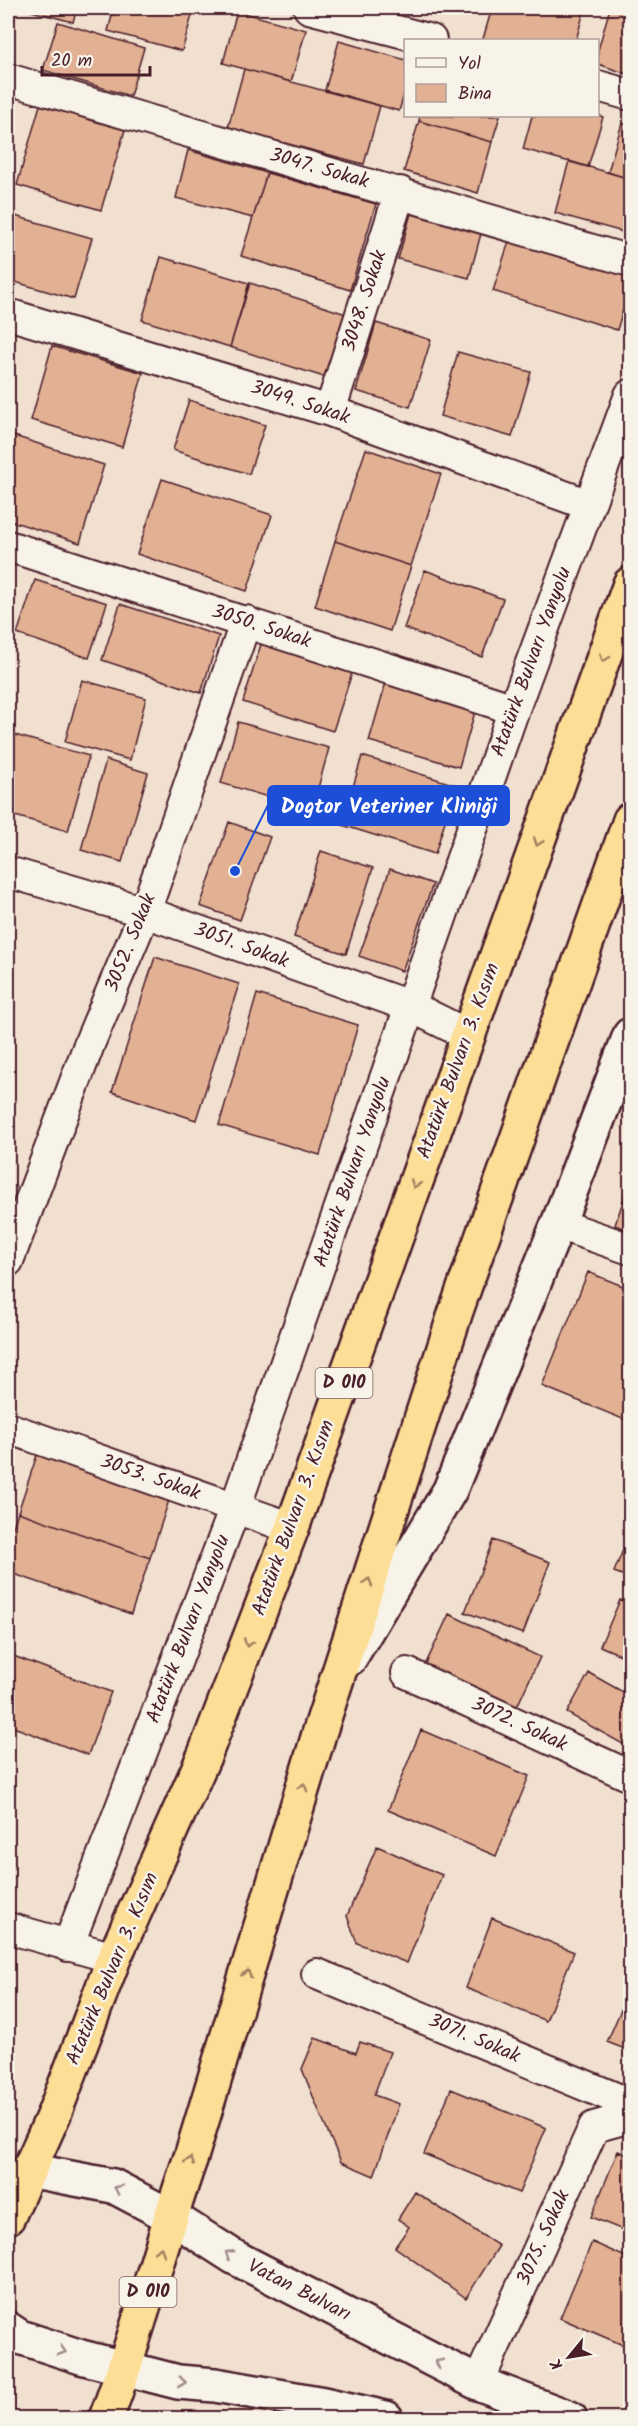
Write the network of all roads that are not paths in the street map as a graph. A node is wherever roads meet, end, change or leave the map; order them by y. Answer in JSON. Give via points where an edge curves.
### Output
{"nodes":[{"id":1,"x":309,"y":8,"type":"edge"},
{"id":2,"x":427,"y":39,"type":"edge"},
{"id":3,"x":8,"y":79,"type":"edge"},
{"id":4,"x":599,"y":87,"type":"edge"},
{"id":5,"x":630,"y":95,"type":"edge"},
{"id":6,"x":400,"y":192,"type":"junction"},
{"id":7,"x":630,"y":261,"type":"edge"},
{"id":8,"x":8,"y":314,"type":"edge"},
{"id":9,"x":630,"y":395,"type":"edge"},
{"id":10,"x":330,"y":411,"type":"junction"},
{"id":11,"x":589,"y":505,"type":"junction"},
{"id":12,"x":8,"y":546,"type":"edge"},
{"id":13,"x":630,"y":584,"type":"edge"},
{"id":14,"x":246,"y":621,"type":"junction"},
{"id":15,"x":514,"y":709,"type":"junction"},
{"id":16,"x":630,"y":820,"type":"edge"},
{"id":17,"x":8,"y":872,"type":"edge"},
{"id":18,"x":145,"y":912,"type":"junction"},
{"id":19,"x":411,"y":1007,"type":"junction"},
{"id":20,"x":468,"y":1035,"type":"junction"},
{"id":21,"x":630,"y":1035,"type":"edge"},
{"id":22,"x":558,"y":1224,"type":"junction"},
{"id":23,"x":630,"y":1249,"type":"edge"},
{"id":24,"x":8,"y":1261,"type":"edge"},
{"id":25,"x":8,"y":1428,"type":"edge"},
{"id":26,"x":235,"y":1508,"type":"junction"},
{"id":27,"x":292,"y":1528,"type":"junction"},
{"id":28,"x":407,"y":1673,"type":"dead end"},
{"id":29,"x":335,"y":1683,"type":"junction"},
{"id":30,"x":630,"y":1776,"type":"edge"},
{"id":31,"x":8,"y":1928,"type":"edge"},
{"id":32,"x":68,"y":1946,"type":"junction"},
{"id":33,"x":114,"y":1958,"type":"junction"},
{"id":34,"x":317,"y":1974,"type":"dead end"},
{"id":35,"x":630,"y":2104,"type":"edge"},
{"id":36,"x":630,"y":2117,"type":"edge"},
{"id":37,"x":28,"y":2170,"type":"junction"},
{"id":38,"x":170,"y":2216,"type":"junction"},
{"id":39,"x":8,"y":2217,"type":"edge"},
{"id":40,"x":8,"y":2329,"type":"edge"},
{"id":41,"x":126,"y":2368,"type":"junction"},
{"id":42,"x":478,"y":2383,"type":"junction"},
{"id":43,"x":106,"y":2418,"type":"edge"},
{"id":44,"x":386,"y":2418,"type":"edge"},
{"id":45,"x":570,"y":2418,"type":"edge"}],
"edges":[{"from":1,"to":2,"type":"street"},
{"from":3,"to":6,"type":"street","name":"3047. Sokak"},
{"from":4,"to":5,"type":"street"},
{"from":6,"to":7,"type":"street","name":"3047. Sokak"},
{"from":6,"to":10,"type":"street","name":"3048. Sokak"},
{"from":8,"to":10,"type":"street","name":"3049. Sokak"},
{"from":9,"to":11,"type":"street","name":"Atatürk Bulvarı Yanyolu"},
{"from":10,"to":11,"type":"street","name":"3049. Sokak"},
{"from":11,"to":15,"type":"street","name":"Atatürk Bulvarı Yanyolu"},
{"from":12,"to":14,"type":"street","name":"3050. Sokak"},
{"from":13,"to":20,"type":"highway","name":"Atatürk Bulvarı 3. Kısım","number":"D 010","one_way":true},
{"from":14,"to":15,"type":"street","name":"3050. Sokak"},
{"from":14,"to":18,"type":"street","name":"3052. Sokak"},
{"from":15,"to":19,"type":"street","name":"Atatürk Bulvarı Yanyolu"},
{"from":29,"to":16,"type":"highway","number":"D 010","one_way":true,"via":[[456,1311]]},
{"from":17,"to":18,"type":"street","name":"3051. Sokak"},
{"from":18,"to":19,"type":"street","name":"3051. Sokak"},
{"from":18,"to":24,"type":"street","name":"3052. Sokak","via":[[90,1042]]},
{"from":19,"to":20,"type":"street","name":"3051. Sokak"},
{"from":19,"to":26,"type":"street","name":"Atatürk Bulvarı Yanyolu"},
{"from":20,"to":27,"type":"highway","name":"Atatürk Bulvarı 3. Kısım","number":"D 010","one_way":true},
{"from":21,"to":22,"type":"main road"},
{"from":22,"to":23,"type":"street"},
{"from":22,"to":29,"type":"main road","via":[[450,1490]]},
{"from":25,"to":26,"type":"street","name":"3053. Sokak"},
{"from":26,"to":27,"type":"street","name":"3053. Sokak"},
{"from":26,"to":32,"type":"street","name":"Atatürk Bulvarı Yanyolu"},
{"from":27,"to":33,"type":"highway","name":"Atatürk Bulvarı 3. Kısım","number":"D 010","one_way":true,"via":[[205,1754]]},
{"from":28,"to":30,"type":"street","name":"3072. Sokak"},
{"from":38,"to":29,"type":"highway","number":"D 010","one_way":true},
{"from":31,"to":32,"type":"street"},
{"from":32,"to":33,"type":"street"},
{"from":33,"to":37,"type":"highway","name":"Atatürk Bulvarı 3. Kısım","number":"D 010","via":[[54,2114]]},
{"from":34,"to":35,"type":"street","name":"3071. Sokak"},
{"from":36,"to":42,"type":"street","name":"3075. Sokak","via":[[594,2127]]},
{"from":38,"to":37,"type":"main road","name":"Vatan Bulvarı","one_way":true,"via":[[113,2186]]},
{"from":37,"to":39,"type":"highway","number":"D 010"},
{"from":41,"to":38,"type":"highway","number":"D 010","one_way":true},
{"from":42,"to":38,"type":"main road","name":"Vatan Bulvarı","one_way":true,"via":[[234,2257]]},
{"from":40,"to":41,"type":"main road","one_way":true,"via":[[40,2344]]},
{"from":41,"to":43,"type":"highway","number":"D 010"},
{"from":41,"to":44,"type":"main road","one_way":true,"via":[[178,2382],[215,2385]]},
{"from":42,"to":45,"type":"main road","name":"Vatan Bulvarı"}]}
